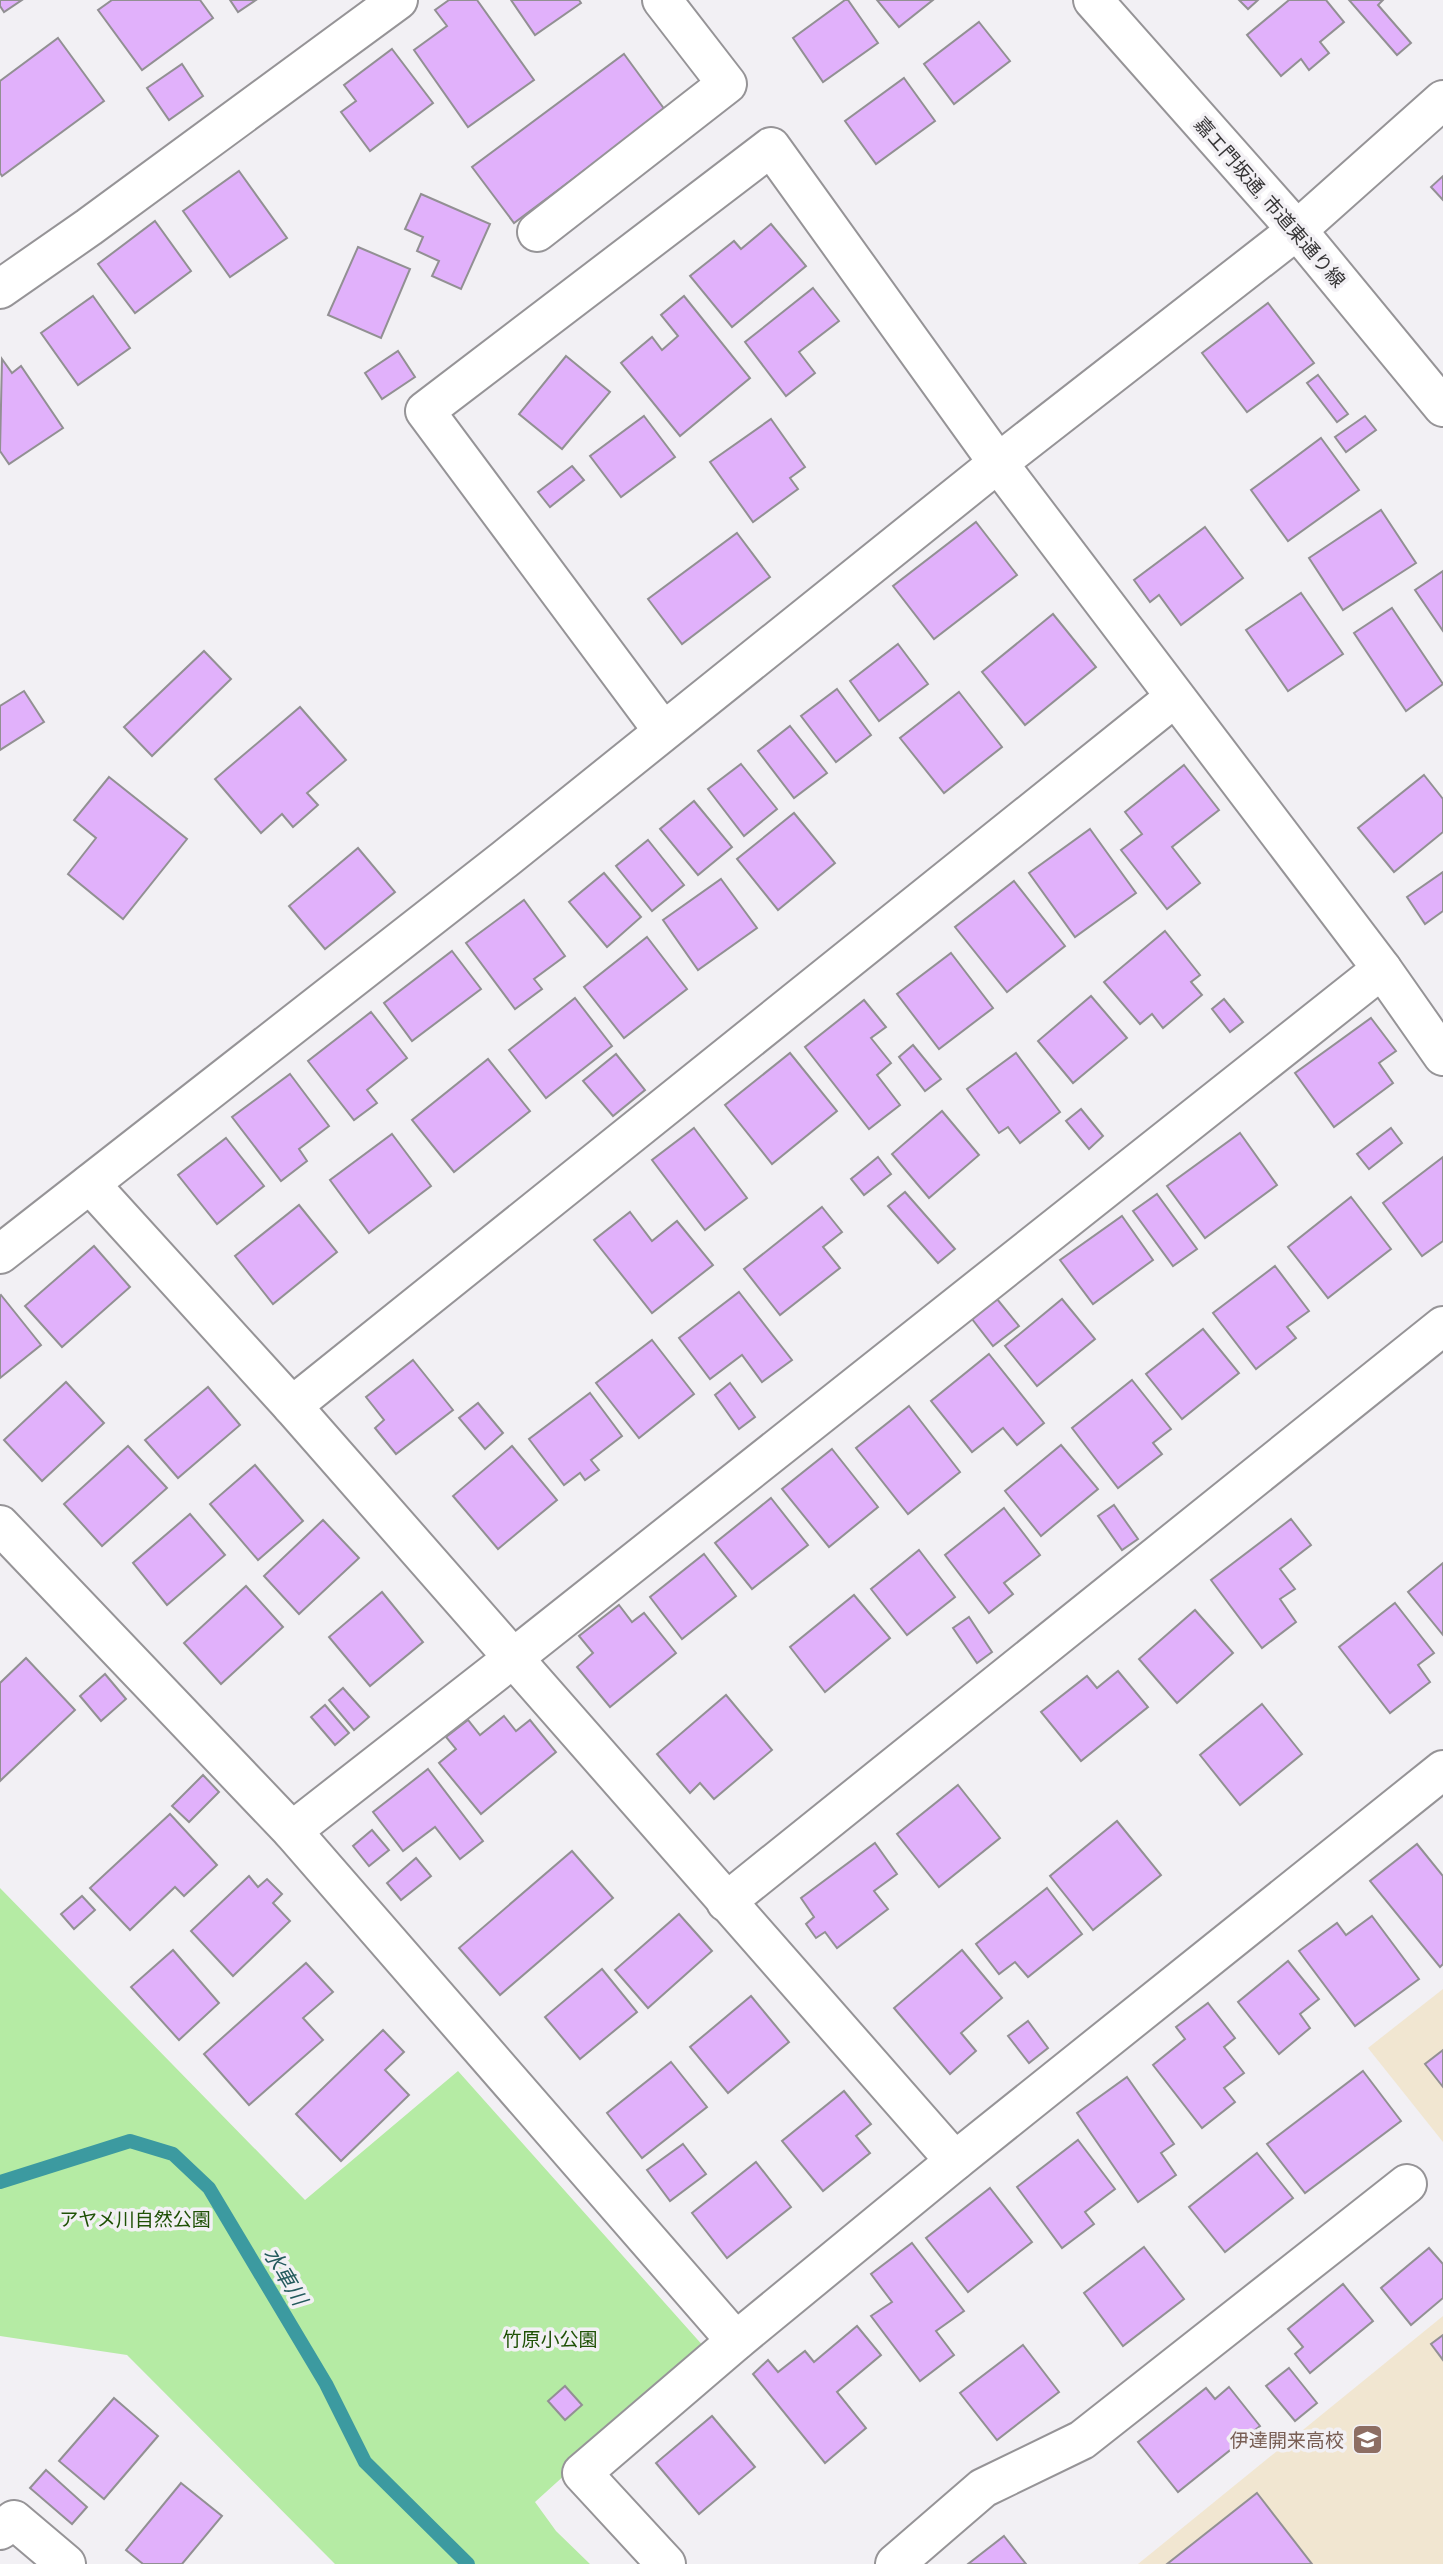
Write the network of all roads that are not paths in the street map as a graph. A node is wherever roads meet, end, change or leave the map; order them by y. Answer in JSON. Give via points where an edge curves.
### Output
{"nodes":[{"id":1,"x":398,"y":0,"type":"edge"},
{"id":2,"x":1093,"y":0,"type":"edge"},
{"id":3,"x":667,"y":6,"type":"edge"},
{"id":4,"x":1443,"y":100,"type":"edge"},
{"id":5,"x":1297,"y":230,"type":"junction"},
{"id":6,"x":537,"y":232,"type":"dead end"},
{"id":7,"x":0,"y":289,"type":"edge"},
{"id":8,"x":1443,"y":407,"type":"edge"},
{"id":9,"x":998,"y":463,"type":"junction"},
{"id":10,"x":1174,"y":698,"type":"junction"},
{"id":11,"x":663,"y":731,"type":"junction"},
{"id":12,"x":1382,"y":969,"type":"junction"},
{"id":13,"x":1443,"y":1056,"type":"edge"},
{"id":14,"x":90,"y":1184,"type":"junction"},
{"id":15,"x":0,"y":1254,"type":"edge"},
{"id":16,"x":1443,"y":1326,"type":"edge"},
{"id":17,"x":292,"y":1406,"type":"junction"},
{"id":18,"x":0,"y":1525,"type":"edge"},
{"id":19,"x":512,"y":1659,"type":"junction"},
{"id":20,"x":1443,"y":1770,"type":"edge"},
{"id":21,"x":292,"y":1831,"type":"junction"},
{"id":22,"x":726,"y":1902,"type":"junction"},
{"id":23,"x":955,"y":2161,"type":"junction"},
{"id":24,"x":1407,"y":2184,"type":"dead end"},
{"id":25,"x":736,"y":2341,"type":"junction"},
{"id":26,"x":0,"y":2530,"type":"edge"},
{"id":27,"x":66,"y":2564,"type":"edge"},
{"id":28,"x":666,"y":2564,"type":"edge"},
{"id":29,"x":895,"y":2564,"type":"edge"}],
"edges":[{"from":1,"to":7,"type":"street"},
{"from":2,"to":5,"type":"street","name":"嘉エ門坂通, 市道東通り線"},
{"from":3,"to":6,"type":"street","via":[[727,84]]},
{"from":4,"to":5,"type":"street"},
{"from":5,"to":8,"type":"street","name":"嘉エ門坂通, 市道東通り線"},
{"from":5,"to":9,"type":"street"},
{"from":9,"to":10,"type":"street"},
{"from":9,"to":11,"type":"street"},
{"from":9,"to":11,"type":"street","via":[[771,147],[425,411]]},
{"from":10,"to":12,"type":"street"},
{"from":10,"to":17,"type":"street"},
{"from":11,"to":14,"type":"street"},
{"from":12,"to":13,"type":"street"},
{"from":12,"to":19,"type":"street"},
{"from":14,"to":15,"type":"street"},
{"from":14,"to":17,"type":"street"},
{"from":16,"to":22,"type":"street"},
{"from":17,"to":19,"type":"street"},
{"from":18,"to":21,"type":"street"},
{"from":19,"to":21,"type":"street"},
{"from":19,"to":22,"type":"street"},
{"from":20,"to":23,"type":"street"},
{"from":21,"to":25,"type":"street"},
{"from":22,"to":23,"type":"street"},
{"from":23,"to":25,"type":"street"},
{"from":24,"to":29,"type":"street","via":[[1082,2440],[983,2488]]},
{"from":25,"to":28,"type":"street","via":[[582,2473]]},
{"from":26,"to":27,"type":"street","via":[[14,2520]]}]}
